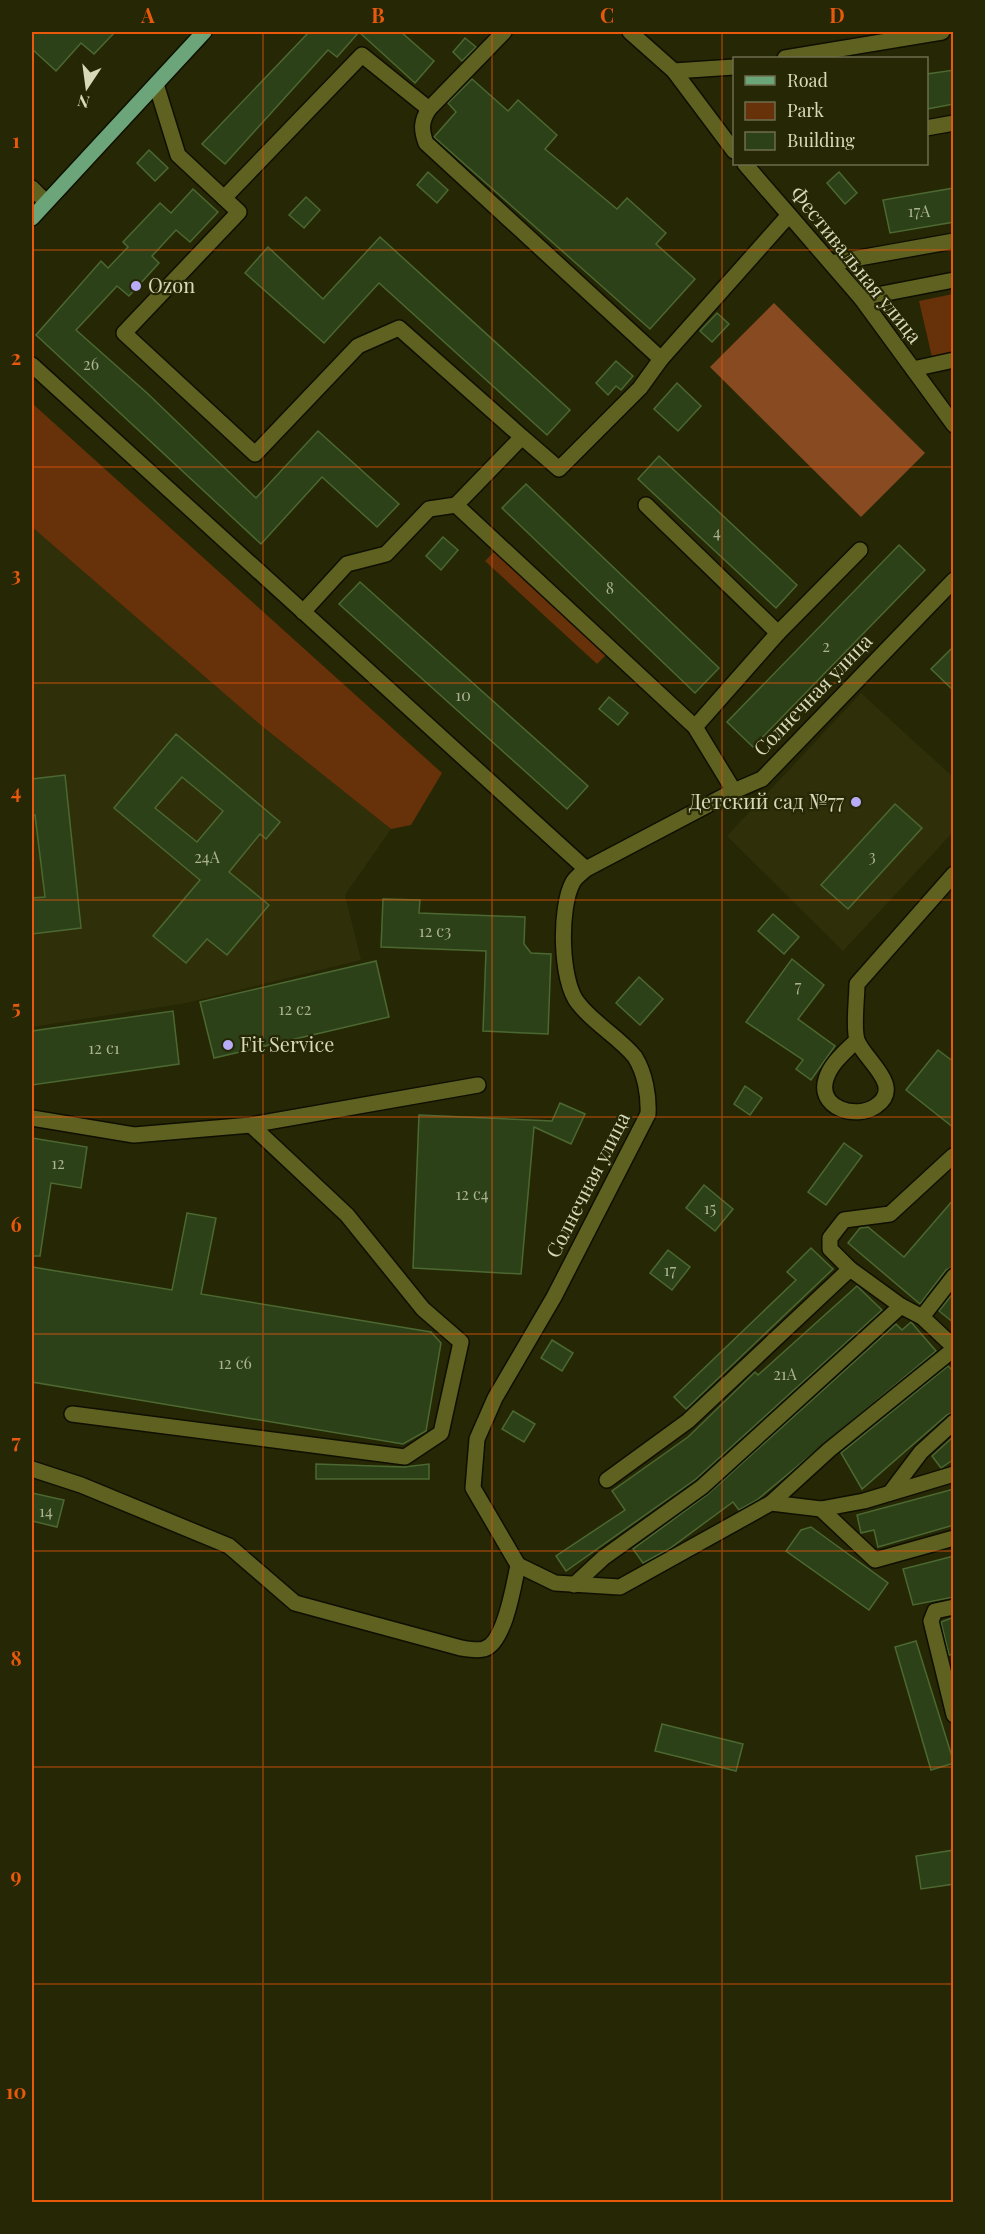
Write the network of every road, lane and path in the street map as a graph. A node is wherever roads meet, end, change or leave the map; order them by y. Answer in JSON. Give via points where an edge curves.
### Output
{"nodes":[{"id":1,"x":204,"y":32,"type":"edge"},
{"id":2,"x":504,"y":32,"type":"edge"},
{"id":3,"x":630,"y":32,"type":"edge"},
{"id":4,"x":942,"y":32,"type":"edge"},
{"id":5,"x":791,"y":57,"type":"edge"},
{"id":6,"x":733,"y":67,"type":"edge"},
{"id":7,"x":674,"y":71,"type":"junction"},
{"id":8,"x":156,"y":84,"type":"junction"},
{"id":9,"x":429,"y":109,"type":"junction"},
{"id":10,"x":954,"y":123,"type":"edge"},
{"id":11,"x":928,"y":128,"type":"edge"},
{"id":12,"x":733,"y":148,"type":"edge"},
{"id":13,"x":747,"y":165,"type":"edge"},
{"id":14,"x":32,"y":188,"type":"edge"},
{"id":15,"x":224,"y":198,"type":"junction"},
{"id":16,"x":46,"y":201,"type":"junction"},
{"id":17,"x":789,"y":215,"type":"junction"},
{"id":18,"x":32,"y":218,"type":"edge"},
{"id":19,"x":954,"y":241,"type":"edge"},
{"id":20,"x":831,"y":263,"type":"junction"},
{"id":21,"x":954,"y":280,"type":"edge"},
{"id":22,"x":861,"y":298,"type":"junction"},
{"id":23,"x":661,"y":359,"type":"junction"},
{"id":24,"x":954,"y":360,"type":"edge"},
{"id":25,"x":32,"y":365,"type":"edge"},
{"id":26,"x":913,"y":369,"type":"junction"},
{"id":27,"x":954,"y":425,"type":"edge"},
{"id":28,"x":522,"y":437,"type":"junction"},
{"id":29,"x":456,"y":505,"type":"junction"},
{"id":30,"x":646,"y":505,"type":"dead end"},
{"id":31,"x":860,"y":550,"type":"dead end"},
{"id":32,"x":954,"y":580,"type":"edge"},
{"id":33,"x":303,"y":612,"type":"junction"},
{"id":34,"x":778,"y":633,"type":"junction"},
{"id":35,"x":695,"y":727,"type":"junction"},
{"id":36,"x":734,"y":791,"type":"junction"},
{"id":37,"x":586,"y":868,"type":"junction"},
{"id":38,"x":954,"y":874,"type":"edge"},
{"id":39,"x":857,"y":1040,"type":"junction"},
{"id":40,"x":478,"y":1084,"type":"dead end"},
{"id":41,"x":32,"y":1118,"type":"edge"},
{"id":42,"x":251,"y":1125,"type":"junction"},
{"id":43,"x":953,"y":1156,"type":"edge"},
{"id":44,"x":850,"y":1269,"type":"junction"},
{"id":45,"x":954,"y":1276,"type":"edge"},
{"id":46,"x":901,"y":1306,"type":"junction"},
{"id":47,"x":922,"y":1317,"type":"junction"},
{"id":48,"x":954,"y":1348,"type":"edge"},
{"id":49,"x":72,"y":1414,"type":"dead end"},
{"id":50,"x":954,"y":1422,"type":"edge"},
{"id":51,"x":32,"y":1469,"type":"edge"},
{"id":52,"x":954,"y":1474,"type":"edge"},
{"id":53,"x":607,"y":1480,"type":"dead end"},
{"id":54,"x":890,"y":1493,"type":"junction"},
{"id":55,"x":771,"y":1503,"type":"junction"},
{"id":56,"x":821,"y":1509,"type":"junction"},
{"id":57,"x":954,"y":1538,"type":"edge"},
{"id":58,"x":518,"y":1565,"type":"junction"},
{"id":59,"x":574,"y":1586,"type":"junction"},
{"id":60,"x":954,"y":1607,"type":"edge"},
{"id":61,"x":949,"y":1667,"type":"edge"},
{"id":62,"x":954,"y":1715,"type":"edge"}],
"edges":[{"from":1,"to":8,"type":"main road"},
{"from":2,"to":9,"type":"street"},
{"from":3,"to":7,"type":"street"},
{"from":4,"to":5,"type":"street"},
{"from":6,"to":7,"type":"street"},
{"from":7,"to":12,"type":"street"},
{"from":8,"to":15,"type":"street","via":[[178,155]]},
{"from":8,"to":16,"type":"main road"},
{"from":9,"to":15,"type":"street","via":[[362,55]]},
{"from":9,"to":23,"type":"street","via":[[423,119],[426,143]]},
{"from":10,"to":11,"type":"street"},
{"from":13,"to":17,"type":"street","name":"Фестивальная улица"},
{"from":14,"to":16,"type":"street"},
{"from":15,"to":28,"type":"street","via":[[238,212],[124,333],[255,454],[358,346],[399,328]]},
{"from":16,"to":18,"type":"main road"},
{"from":17,"to":20,"type":"street","name":"Фестивальная улица"},
{"from":17,"to":23,"type":"street"},
{"from":19,"to":20,"type":"street"},
{"from":20,"to":22,"type":"street","name":"Фестивальная улица"},
{"from":21,"to":22,"type":"street"},
{"from":22,"to":26,"type":"street","name":"Фестивальная улица"},
{"from":23,"to":28,"type":"street","via":[[640,388],[559,469]]},
{"from":24,"to":26,"type":"street"},
{"from":25,"to":33,"type":"street"},
{"from":26,"to":27,"type":"street","name":"Фестивальная улица"},
{"from":28,"to":29,"type":"street"},
{"from":29,"to":33,"type":"street","via":[[429,510],[386,554],[347,564]]},
{"from":29,"to":35,"type":"street"},
{"from":30,"to":34,"type":"street"},
{"from":31,"to":34,"type":"street"},
{"from":32,"to":36,"type":"street","name":"Солнечная улица","via":[[762,779]]},
{"from":33,"to":37,"type":"street"},
{"from":34,"to":35,"type":"street"},
{"from":35,"to":36,"type":"street"},
{"from":36,"to":37,"type":"street","name":"Солнечная улица"},
{"from":37,"to":58,"type":"street","name":"Солнечная улица","via":[[574,881],[565,910],[570,990],[586,1013],[641,1066],[648,1114],[477,1438],[473,1488]]},
{"from":38,"to":39,"type":"street","via":[[857,984]]},
{"from":39,"to":39,"type":"street","via":[[832,1065],[825,1082],[825,1093],[831,1102],[846,1113],[865,1112],[878,1105],[886,1092],[886,1082]]},
{"from":40,"to":42,"type":"street"},
{"from":41,"to":42,"type":"street","via":[[134,1135]]},
{"from":42,"to":49,"type":"street","via":[[347,1215],[423,1309],[460,1342],[441,1433],[405,1457]]},
{"from":43,"to":44,"type":"street","via":[[891,1214],[844,1220],[830,1238],[830,1249]]},
{"from":44,"to":46,"type":"street"},
{"from":44,"to":53,"type":"street","via":[[688,1421]]},
{"from":45,"to":47,"type":"street"},
{"from":46,"to":47,"type":"street"},
{"from":46,"to":59,"type":"street","via":[[702,1487],[603,1558]]},
{"from":47,"to":48,"type":"street"},
{"from":48,"to":55,"type":"street"},
{"from":50,"to":54,"type":"street","via":[[921,1452]]},
{"from":51,"to":58,"type":"street","via":[[229,1546],[295,1603],[461,1648],[484,1649],[495,1642],[507,1615]]},
{"from":52,"to":54,"type":"street"},
{"from":54,"to":56,"type":"street"},
{"from":55,"to":56,"type":"street"},
{"from":55,"to":59,"type":"street","via":[[620,1587]]},
{"from":56,"to":57,"type":"street","via":[[875,1560]]},
{"from":58,"to":59,"type":"street","via":[[555,1583]]},
{"from":60,"to":61,"type":"street","via":[[935,1611],[931,1621]]},
{"from":61,"to":62,"type":"street"}]}
